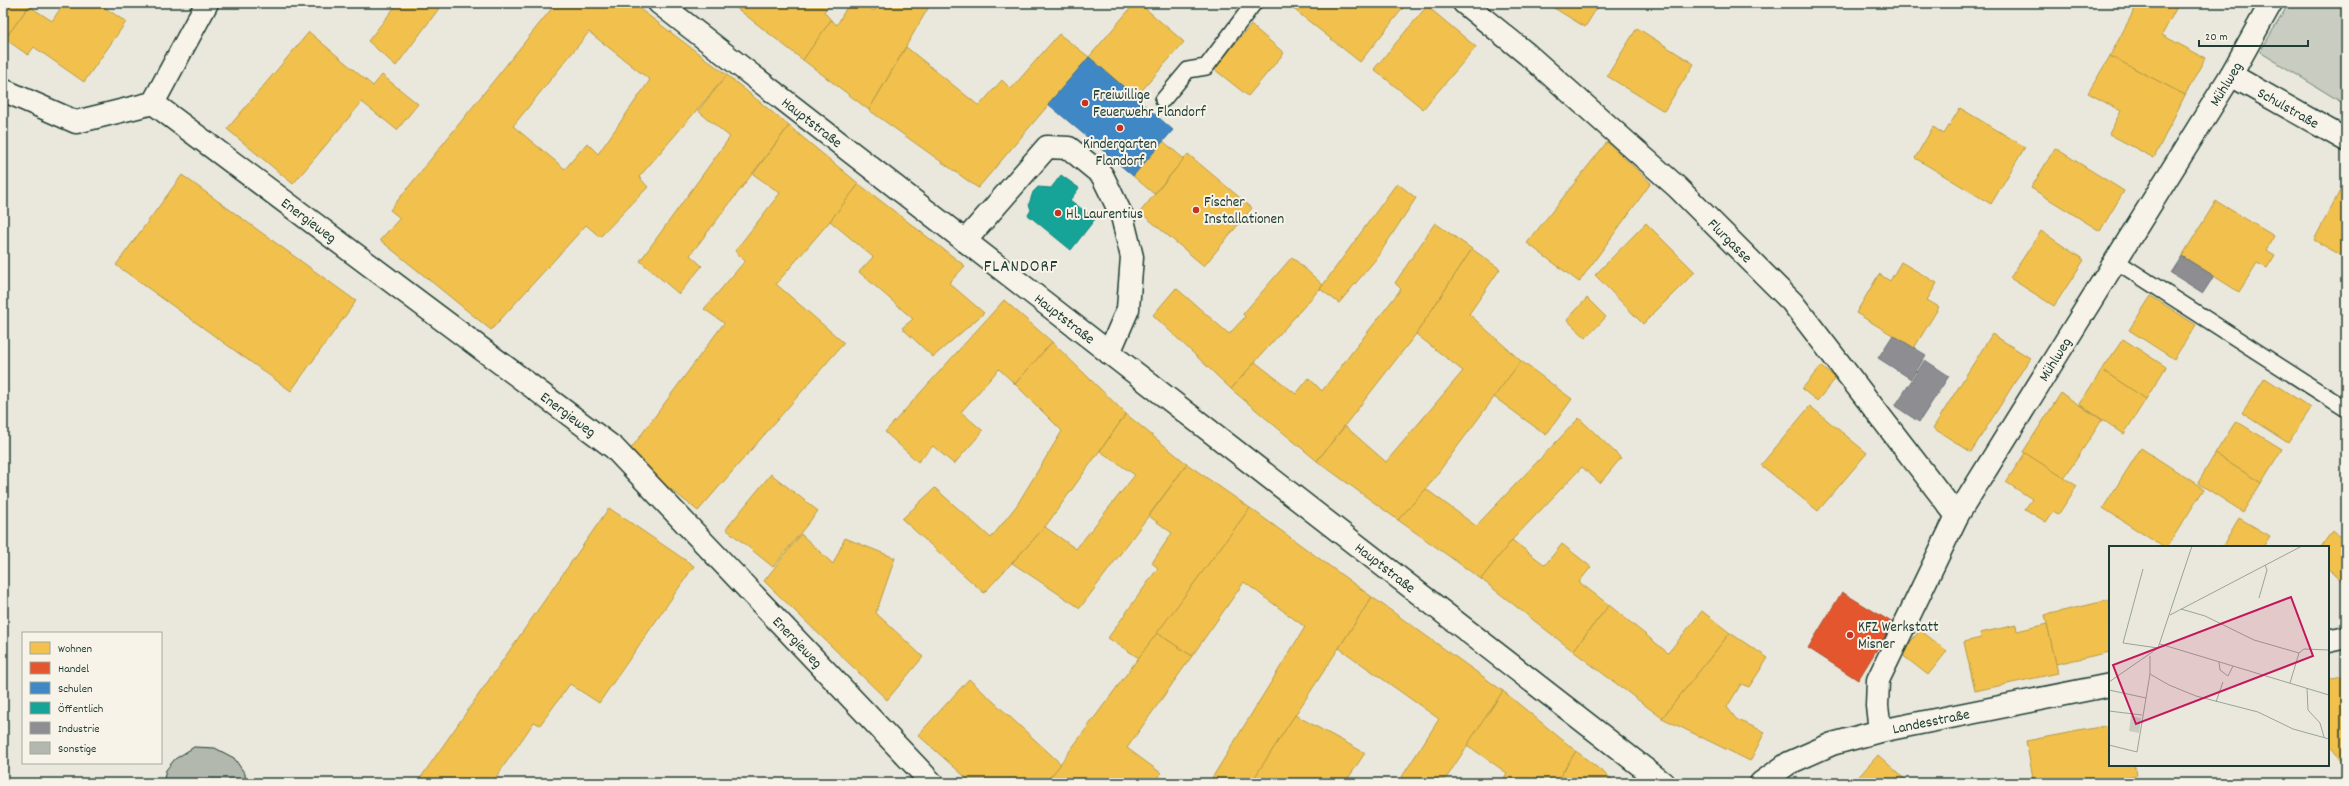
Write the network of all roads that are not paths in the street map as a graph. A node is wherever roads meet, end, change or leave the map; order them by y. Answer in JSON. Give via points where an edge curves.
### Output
{"nodes":[{"id":1,"x":207,"y":3,"type":"edge"},
{"id":2,"x":659,"y":3,"type":"edge"},
{"id":3,"x":1254,"y":3,"type":"edge"},
{"id":4,"x":1464,"y":3,"type":"edge"},
{"id":5,"x":2271,"y":3,"type":"edge"},
{"id":6,"x":2231,"y":75,"type":"junction"},
{"id":7,"x":3,"y":90,"type":"edge"},
{"id":8,"x":1163,"y":100,"type":"dead end"},
{"id":9,"x":153,"y":103,"type":"junction"},
{"id":10,"x":2346,"y":140,"type":"edge"},
{"id":11,"x":965,"y":241,"type":"junction"},
{"id":12,"x":2116,"y":261,"type":"junction"},
{"id":13,"x":1108,"y":353,"type":"junction"},
{"id":14,"x":2346,"y":409,"type":"edge"},
{"id":15,"x":1957,"y":516,"type":"junction"},
{"id":16,"x":2346,"y":636,"type":"edge"},
{"id":17,"x":2329,"y":641,"type":"edge"},
{"id":18,"x":2109,"y":685,"type":"edge"},
{"id":19,"x":1880,"y":731,"type":"junction"},
{"id":20,"x":932,"y":783,"type":"edge"},
{"id":21,"x":1663,"y":783,"type":"edge"},
{"id":22,"x":1761,"y":783,"type":"edge"}],
"edges":[{"from":1,"to":9,"type":"street"},
{"from":2,"to":11,"type":"street","name":"Hauptstraße"},
{"from":3,"to":8,"type":"lane","via":[[1206,67],[1188,70]]},
{"from":4,"to":15,"type":"street","name":"Flurgasse","via":[[1527,54],[1677,187],[1792,302]]},
{"from":5,"to":6,"type":"street","name":"Mühlweg"},
{"from":6,"to":10,"type":"street","name":"Schulstraße"},
{"from":6,"to":12,"type":"street","name":"Mühlweg"},
{"from":7,"to":9,"type":"street","via":[[76,122]]},
{"from":9,"to":20,"type":"street","name":"Energieweg","via":[[614,448]]},
{"from":11,"to":13,"type":"street","name":"Hauptstraße"},
{"from":11,"to":13,"type":"street","name":"Hauptstraße","via":[[1047,146],[1069,148],[1102,175],[1122,216],[1132,257],[1128,308]]},
{"from":12,"to":14,"type":"lane"},
{"from":12,"to":15,"type":"street","name":"Mühlweg"},
{"from":13,"to":21,"type":"street","name":"Hauptstraße"},
{"from":15,"to":19,"type":"street","name":"Mühlweg","via":[[1878,680],[1877,706]]},
{"from":16,"to":17,"type":"street"},
{"from":18,"to":19,"type":"street","name":"Landesstraße"},
{"from":19,"to":22,"type":"street","name":"Landesstraße","via":[[1832,744],[1789,763]]}]}
